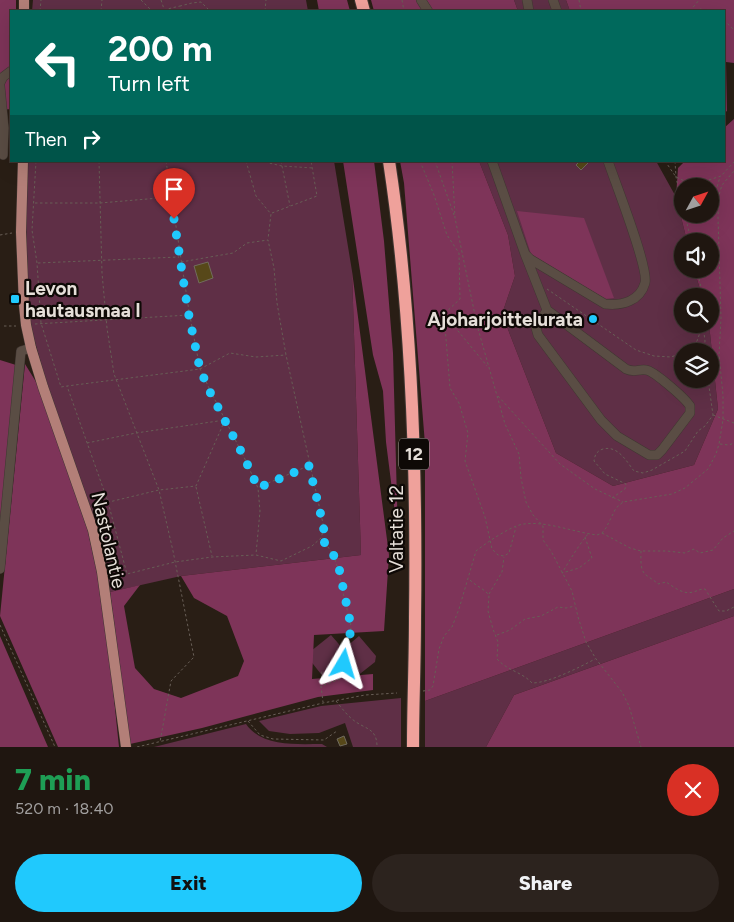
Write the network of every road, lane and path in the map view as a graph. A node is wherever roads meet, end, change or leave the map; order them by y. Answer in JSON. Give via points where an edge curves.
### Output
{"nodes":[{"id":1,"x":141,"y":0,"type":"edge"},
{"id":2,"x":161,"y":0,"type":"edge"},
{"id":3,"x":699,"y":0,"type":"edge"},
{"id":4,"x":180,"y":6,"type":"junction"},
{"id":5,"x":151,"y":10,"type":"edge"},
{"id":6,"x":164,"y":10,"type":"joint"},
{"id":7,"x":182,"y":10,"type":"edge"},
{"id":8,"x":209,"y":10,"type":"edge"},
{"id":9,"x":691,"y":10,"type":"edge"},
{"id":10,"x":725,"y":21,"type":"edge"},
{"id":11,"x":734,"y":30,"type":"edge"},
{"id":12,"x":10,"y":72,"type":"edge"},
{"id":13,"x":0,"y":85,"type":"edge"},
{"id":14,"x":3,"y":155,"type":"dead end"},
{"id":15,"x":23,"y":162,"type":"edge"},
{"id":16,"x":36,"y":162,"type":"edge"},
{"id":17,"x":99,"y":162,"type":"edge"},
{"id":18,"x":166,"y":162,"type":"edge"},
{"id":19,"x":246,"y":162,"type":"edge"},
{"id":20,"x":264,"y":162,"type":"edge"},
{"id":21,"x":281,"y":162,"type":"edge"},
{"id":22,"x":311,"y":162,"type":"edge"},
{"id":23,"x":389,"y":162,"type":"edge"},
{"id":24,"x":420,"y":162,"type":"edge"},
{"id":25,"x":435,"y":162,"type":"edge"},
{"id":26,"x":452,"y":162,"type":"edge"},
{"id":27,"x":492,"y":162,"type":"edge"},
{"id":28,"x":608,"y":162,"type":"edge"},
{"id":29,"x":667,"y":162,"type":"edge"},
{"id":30,"x":675,"y":162,"type":"edge"},
{"id":31,"x":734,"y":162,"type":"edge"},
{"id":32,"x":282,"y":166,"type":"junction"},
{"id":33,"x":313,"y":168,"type":"junction"},
{"id":34,"x":720,"y":176,"type":"junction"},
{"id":35,"x":676,"y":177,"type":"junction"},
{"id":36,"x":719,"y":180,"type":"edge"},
{"id":37,"x":171,"y":197,"type":"junction"},
{"id":38,"x":34,"y":203,"type":"junction"},
{"id":39,"x":100,"y":203,"type":"junction"},
{"id":40,"x":290,"y":207,"type":"junction"},
{"id":41,"x":271,"y":214,"type":"junction"},
{"id":42,"x":455,"y":218,"type":"junction"},
{"id":43,"x":268,"y":240,"type":"junction"},
{"id":44,"x":525,"y":254,"type":"junction"},
{"id":45,"x":180,"y":257,"type":"junction"},
{"id":46,"x":102,"y":260,"type":"junction"},
{"id":47,"x":181,"y":262,"type":"junction"},
{"id":48,"x":37,"y":263,"type":"junction"},
{"id":49,"x":536,"y":282,"type":"junction"},
{"id":50,"x":547,"y":310,"type":"junction"},
{"id":51,"x":189,"y":314,"type":"junction"},
{"id":52,"x":444,"y":314,"type":"junction"},
{"id":53,"x":106,"y":318,"type":"junction"},
{"id":54,"x":41,"y":323,"type":"junction"},
{"id":55,"x":4,"y":326,"type":"dead end"},
{"id":56,"x":26,"y":326,"type":"junction"},
{"id":57,"x":30,"y":348,"type":"junction"},
{"id":58,"x":286,"y":355,"type":"junction"},
{"id":59,"x":674,"y":356,"type":"edge"},
{"id":60,"x":489,"y":368,"type":"junction"},
{"id":61,"x":200,"y":369,"type":"junction"},
{"id":62,"x":116,"y":378,"type":"junction"},
{"id":63,"x":67,"y":386,"type":"junction"},
{"id":64,"x":498,"y":396,"type":"junction"},
{"id":65,"x":713,"y":415,"type":"dead end"},
{"id":66,"x":225,"y":420,"type":"junction"},
{"id":67,"x":734,"y":424,"type":"edge"},
{"id":68,"x":136,"y":433,"type":"junction"},
{"id":69,"x":734,"y":443,"type":"edge"},
{"id":70,"x":87,"y":444,"type":"junction"},
{"id":71,"x":719,"y":444,"type":"dead end"},
{"id":72,"x":309,"y":466,"type":"junction"},
{"id":73,"x":196,"y":486,"type":"junction"},
{"id":74,"x":258,"y":488,"type":"junction"},
{"id":75,"x":158,"y":490,"type":"junction"},
{"id":76,"x":108,"y":502,"type":"junction"},
{"id":77,"x":623,"y":502,"type":"dead end"},
{"id":78,"x":516,"y":526,"type":"junction"},
{"id":79,"x":543,"y":526,"type":"junction"},
{"id":80,"x":734,"y":531,"type":"edge"},
{"id":81,"x":602,"y":533,"type":"dead end"},
{"id":82,"x":588,"y":534,"type":"dead end"},
{"id":83,"x":585,"y":537,"type":"junction"},
{"id":84,"x":320,"y":538,"type":"junction"},
{"id":85,"x":489,"y":542,"type":"junction"},
{"id":86,"x":641,"y":551,"type":"junction"},
{"id":87,"x":256,"y":555,"type":"junction"},
{"id":88,"x":504,"y":556,"type":"junction"},
{"id":89,"x":212,"y":557,"type":"junction"},
{"id":90,"x":175,"y":562,"type":"junction"},
{"id":91,"x":0,"y":569,"type":"edge"},
{"id":92,"x":562,"y":573,"type":"junction"},
{"id":93,"x":469,"y":580,"type":"junction"},
{"id":94,"x":489,"y":595,"type":"junction"},
{"id":95,"x":576,"y":605,"type":"junction"},
{"id":96,"x":734,"y":607,"type":"edge"},
{"id":97,"x":0,"y":625,"type":"edge"},
{"id":98,"x":497,"y":635,"type":"junction"},
{"id":99,"x":596,"y":658,"type":"junction"},
{"id":100,"x":322,"y":670,"type":"dead end"},
{"id":101,"x":321,"y":686,"type":"junction"},
{"id":102,"x":422,"y":692,"type":"dead end"},
{"id":103,"x":397,"y":693,"type":"dead end"},
{"id":104,"x":335,"y":700,"type":"junction"},
{"id":105,"x":324,"y":702,"type":"junction"},
{"id":106,"x":248,"y":721,"type":"junction"},
{"id":107,"x":337,"y":731,"type":"dead end"},
{"id":108,"x":160,"y":742,"type":"junction"},
{"id":109,"x":55,"y":747,"type":"edge"},
{"id":110,"x":126,"y":747,"type":"edge"},
{"id":111,"x":137,"y":747,"type":"edge"},
{"id":112,"x":377,"y":747,"type":"edge"},
{"id":113,"x":413,"y":747,"type":"edge"},
{"id":114,"x":641,"y":747,"type":"edge"}],
"edges":[{"from":1,"to":5,"type":"path"},
{"from":2,"to":6,"type":"path"},
{"from":3,"to":9,"type":"path"},
{"from":4,"to":6,"type":"path"},
{"from":4,"to":7,"type":"path"},
{"from":4,"to":8,"type":"path","via":[[201,2]]},
{"from":10,"to":11,"type":"path"},
{"from":12,"to":13,"type":"lane","via":[[2,77]]},
{"from":13,"to":14,"type":"lane"},
{"from":15,"to":56,"type":"main road","name":"Nastolantie","via":[[21,232]]},
{"from":16,"to":38,"type":"path"},
{"from":17,"to":39,"type":"path"},
{"from":18,"to":37,"type":"path"},
{"from":19,"to":41,"type":"path","via":[[256,196]]},
{"from":20,"to":32,"type":"path"},
{"from":21,"to":32,"type":"path"},
{"from":22,"to":33,"type":"path"},
{"from":23,"to":113,"type":"highway","name":"Valtatie 12","number":"12","via":[[406,322],[414,460]]},
{"from":24,"to":52,"type":"path","via":[[446,235],[459,253],[460,299]]},
{"from":25,"to":42,"type":"path"},
{"from":26,"to":42,"type":"path"},
{"from":27,"to":44,"type":"lane"},
{"from":28,"to":44,"type":"lane","via":[[643,262],[646,281],[641,293],[630,302],[616,306],[606,304]]},
{"from":29,"to":35,"type":"path"},
{"from":30,"to":35,"type":"path"},
{"from":31,"to":34,"type":"path"},
{"from":32,"to":33,"type":"path"},
{"from":32,"to":40,"type":"path"},
{"from":33,"to":40,"type":"path","via":[[317,196]]},
{"from":34,"to":35,"type":"path","via":[[693,185]]},
{"from":34,"to":36,"type":"path"},
{"from":37,"to":39,"type":"path"},
{"from":37,"to":45,"type":"path"},
{"from":38,"to":39,"type":"path"},
{"from":38,"to":48,"type":"path","via":[[32,230]]},
{"from":39,"to":46,"type":"path"},
{"from":40,"to":41,"type":"path"},
{"from":41,"to":43,"type":"path"},
{"from":42,"to":60,"type":"path"},
{"from":43,"to":47,"type":"path","via":[[247,243],[233,253]]},
{"from":43,"to":58,"type":"path"},
{"from":44,"to":49,"type":"lane"},
{"from":45,"to":46,"type":"path"},
{"from":45,"to":47,"type":"path"},
{"from":46,"to":48,"type":"path"},
{"from":46,"to":53,"type":"path"},
{"from":47,"to":51,"type":"path"},
{"from":48,"to":54,"type":"path"},
{"from":49,"to":50,"type":"lane"},
{"from":49,"to":59,"type":"path","via":[[636,350],[654,356]]},
{"from":50,"to":50,"type":"lane","via":[[626,369],[633,372],[647,370],[685,399],[690,412],[657,455],[649,455],[617,436],[601,420],[538,334],[536,328]]},
{"from":51,"to":53,"type":"path"},
{"from":51,"to":61,"type":"path"},
{"from":52,"to":60,"type":"path"},
{"from":52,"to":85,"type":"path","via":[[450,388],[459,403],[468,433],[465,460]]},
{"from":53,"to":54,"type":"path"},
{"from":53,"to":62,"type":"path"},
{"from":54,"to":56,"type":"path"},
{"from":54,"to":63,"type":"path","via":[[61,387]]},
{"from":55,"to":56,"type":"path"},
{"from":56,"to":57,"type":"main road","name":"Nastolantie"},
{"from":57,"to":91,"type":"lane","via":[[21,351]]},
{"from":57,"to":110,"type":"main road","name":"Nastolantie","via":[[93,530],[102,572]]},
{"from":58,"to":61,"type":"path","via":[[256,357],[230,353]]},
{"from":58,"to":72,"type":"path"},
{"from":60,"to":64,"type":"path"},
{"from":61,"to":62,"type":"path"},
{"from":61,"to":66,"type":"path"},
{"from":62,"to":63,"type":"path"},
{"from":62,"to":68,"type":"path"},
{"from":63,"to":70,"type":"path"},
{"from":64,"to":77,"type":"path","via":[[560,464],[595,489]]},
{"from":64,"to":79,"type":"path","via":[[505,424],[519,454],[526,502]]},
{"from":65,"to":67,"type":"path"},
{"from":66,"to":68,"type":"path"},
{"from":66,"to":73,"type":"path"},
{"from":66,"to":74,"type":"path"},
{"from":68,"to":70,"type":"path"},
{"from":68,"to":75,"type":"path"},
{"from":69,"to":71,"type":"path"},
{"from":70,"to":76,"type":"path"},
{"from":72,"to":74,"type":"path"},
{"from":72,"to":84,"type":"path","via":[[324,528]]},
{"from":73,"to":75,"type":"path"},
{"from":73,"to":89,"type":"path"},
{"from":74,"to":87,"type":"path","via":[[260,511]]},
{"from":75,"to":76,"type":"path"},
{"from":75,"to":90,"type":"path"},
{"from":76,"to":90,"type":"path","via":[[127,574]]},
{"from":78,"to":79,"type":"path"},
{"from":78,"to":85,"type":"path"},
{"from":78,"to":88,"type":"path","via":[[509,552]]},
{"from":79,"to":92,"type":"path","via":[[543,540]]},
{"from":80,"to":86,"type":"path","via":[[713,550],[700,553],[694,549],[685,553]]},
{"from":81,"to":86,"type":"path"},
{"from":82,"to":83,"type":"path"},
{"from":83,"to":92,"type":"path"},
{"from":83,"to":92,"type":"path","via":[[592,558],[579,568]]},
{"from":84,"to":87,"type":"path","via":[[312,546],[281,560]]},
{"from":84,"to":101,"type":"path","via":[[331,549],[339,568],[351,626],[344,646],[344,664],[349,676]]},
{"from":85,"to":88,"type":"path","via":[[498,555]]},
{"from":85,"to":93,"type":"path","via":[[476,551]]},
{"from":86,"to":96,"type":"path","via":[[642,572],[658,584],[666,582],[689,593],[705,589],[719,611]]},
{"from":87,"to":89,"type":"path"},
{"from":88,"to":94,"type":"path","via":[[502,572]]},
{"from":89,"to":90,"type":"path"},
{"from":90,"to":108,"type":"path","via":[[194,657],[171,680]]},
{"from":92,"to":95,"type":"path"},
{"from":93,"to":94,"type":"path"},
{"from":93,"to":102,"type":"path","via":[[452,627],[439,649],[433,686]]},
{"from":94,"to":98,"type":"path","via":[[488,611]]},
{"from":95,"to":98,"type":"path","via":[[558,607],[541,616],[524,619]]},
{"from":95,"to":99,"type":"path","via":[[582,631]]},
{"from":97,"to":109,"type":"path"},
{"from":98,"to":99,"type":"path","via":[[496,659],[532,683],[542,683],[566,674]]},
{"from":99,"to":114,"type":"path","via":[[613,678],[629,706]]},
{"from":100,"to":101,"type":"path"},
{"from":101,"to":105,"type":"path"},
{"from":103,"to":104,"type":"path"},
{"from":104,"to":105,"type":"path"},
{"from":104,"to":112,"type":"path","via":[[352,719],[374,732]]},
{"from":105,"to":106,"type":"path"},
{"from":106,"to":107,"type":"path","via":[[260,735],[273,739],[324,740]]},
{"from":106,"to":108,"type":"path"},
{"from":108,"to":111,"type":"path"}]}
